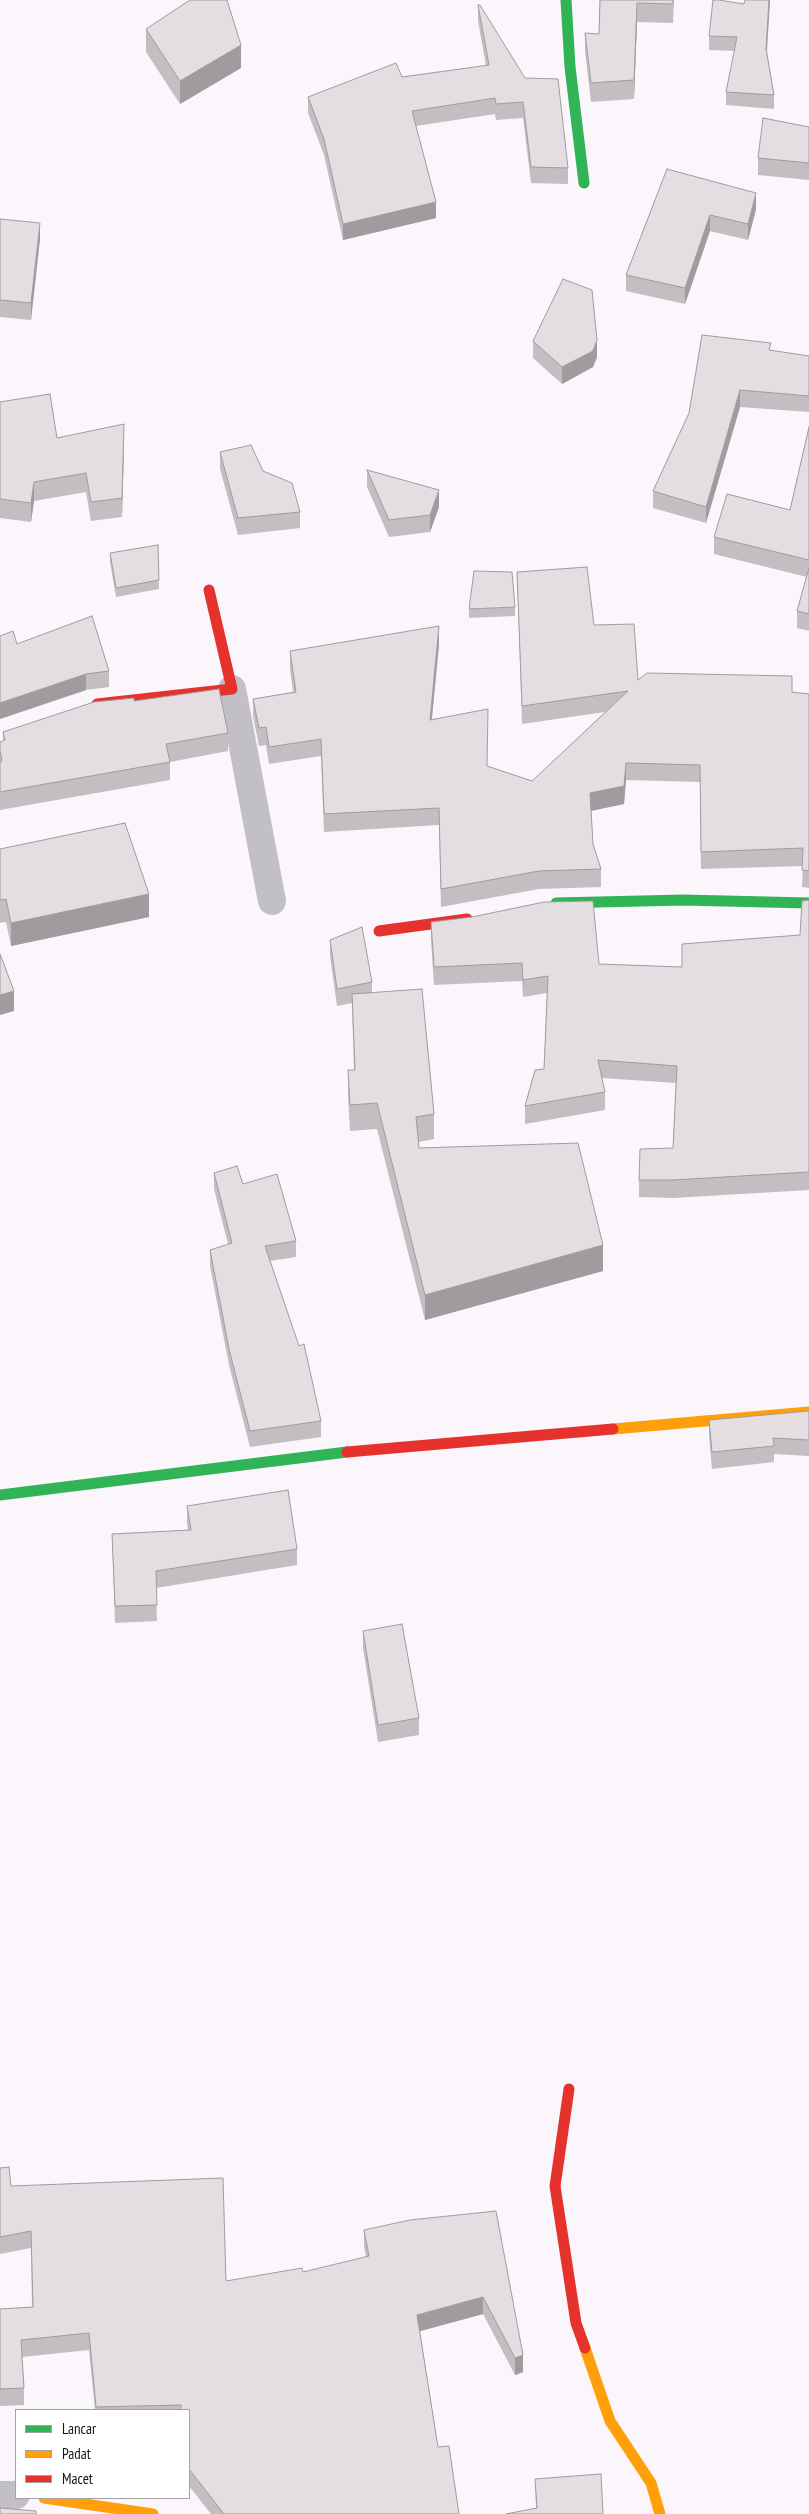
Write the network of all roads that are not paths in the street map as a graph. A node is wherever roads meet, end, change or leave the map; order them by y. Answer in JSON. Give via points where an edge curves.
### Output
{"nodes":[{"id":1,"x":566,"y":0,"type":"edge"},
{"id":2,"x":584,"y":183,"type":"dead end"},
{"id":3,"x":209,"y":590,"type":"dead end"},
{"id":4,"x":232,"y":689,"type":"junction"},
{"id":5,"x":82,"y":708,"type":"edge"},
{"id":6,"x":272,"y":901,"type":"dead end"},
{"id":7,"x":809,"y":903,"type":"edge"},
{"id":8,"x":542,"y":904,"type":"edge"},
{"id":9,"x":478,"y":917,"type":"edge"},
{"id":10,"x":379,"y":931,"type":"dead end"},
{"id":11,"x":809,"y":1412,"type":"edge"},
{"id":12,"x":0,"y":1495,"type":"edge"},
{"id":13,"x":569,"y":2089,"type":"dead end"},
{"id":14,"x":0,"y":2495,"type":"edge"},
{"id":15,"x":15,"y":2496,"type":"edge"},
{"id":16,"x":51,"y":2499,"type":"edge"},
{"id":17,"x":153,"y":2514,"type":"edge"},
{"id":18,"x":660,"y":2514,"type":"edge"}],
"edges":[{"from":1,"to":2,"type":"street","via":[[570,67]]},
{"from":3,"to":4,"type":"street"},
{"from":4,"to":5,"type":"street"},
{"from":4,"to":6,"type":"street"},
{"from":7,"to":8,"type":"street","via":[[683,900]]},
{"from":9,"to":10,"type":"street"},
{"from":11,"to":12,"type":"street","via":[[301,1456]]},
{"from":13,"to":18,"type":"street","via":[[555,2186],[576,2323],[610,2421],[652,2483]]},
{"from":14,"to":15,"type":"street"},
{"from":16,"to":17,"type":"street"}]}
